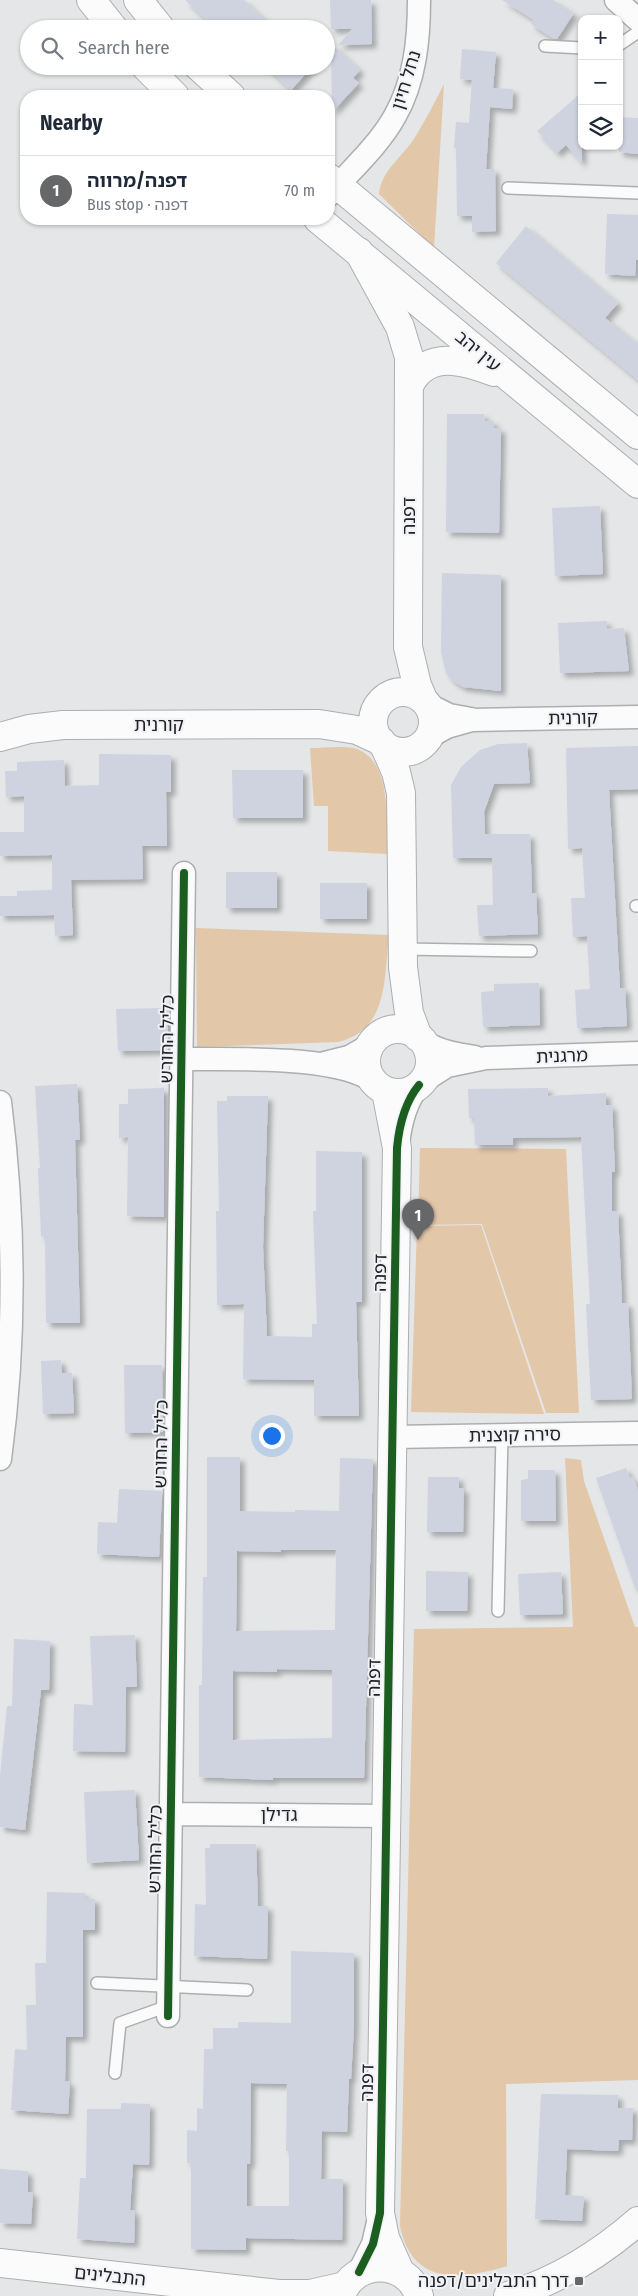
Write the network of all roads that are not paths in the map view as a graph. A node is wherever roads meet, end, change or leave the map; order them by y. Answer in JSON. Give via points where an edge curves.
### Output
{"nodes":[{"id":1,"x":91,"y":0,"type":"edge"},
{"id":2,"x":138,"y":0,"type":"edge"},
{"id":3,"x":420,"y":0,"type":"edge"},
{"id":4,"x":616,"y":0,"type":"edge"},
{"id":5,"x":107,"y":20,"type":"edge"},
{"id":6,"x":154,"y":20,"type":"edge"},
{"id":7,"x":638,"y":20,"type":"edge"},
{"id":8,"x":638,"y":32,"type":"edge"},
{"id":9,"x":623,"y":42,"type":"edge"},
{"id":10,"x":545,"y":46,"type":"dead end"},
{"id":11,"x":578,"y":48,"type":"edge"},
{"id":12,"x":154,"y":75,"type":"edge"},
{"id":13,"x":208,"y":75,"type":"edge"},
{"id":14,"x":169,"y":90,"type":"edge"},
{"id":15,"x":224,"y":90,"type":"edge"},
{"id":16,"x":335,"y":183,"type":"edge"},
{"id":17,"x":335,"y":188,"type":"edge"},
{"id":18,"x":508,"y":188,"type":"dead end"},
{"id":19,"x":638,"y":193,"type":"edge"},
{"id":20,"x":325,"y":225,"type":"edge"},
{"id":21,"x":359,"y":252,"type":"junction"},
{"id":22,"x":508,"y":377,"type":"junction"},
{"id":23,"x":410,"y":384,"type":"junction"},
{"id":24,"x":638,"y":435,"type":"edge"},
{"id":25,"x":638,"y":484,"type":"edge"},
{"id":26,"x":408,"y":647,"type":"junction"},
{"id":27,"x":386,"y":698,"type":"junction"},
{"id":28,"x":425,"y":702,"type":"junction"},
{"id":29,"x":638,"y":717,"type":"edge"},
{"id":30,"x":477,"y":720,"type":"junction"},
{"id":31,"x":318,"y":724,"type":"junction"},
{"id":32,"x":0,"y":737,"type":"edge"},
{"id":33,"x":426,"y":741,"type":"junction"},
{"id":34,"x":382,"y":743,"type":"junction"},
{"id":35,"x":402,"y":798,"type":"junction"},
{"id":36,"x":184,"y":873,"type":"dead end"},
{"id":37,"x":531,"y":951,"type":"dead end"},
{"id":38,"x":402,"y":954,"type":"junction"},
{"id":39,"x":420,"y":1039,"type":"junction"},
{"id":40,"x":375,"y":1040,"type":"junction"},
{"id":41,"x":638,"y":1053,"type":"edge"},
{"id":42,"x":486,"y":1058,"type":"junction"},
{"id":43,"x":182,"y":1059,"type":"junction"},
{"id":44,"x":323,"y":1063,"type":"junction"},
{"id":45,"x":420,"y":1084,"type":"junction"},
{"id":46,"x":380,"y":1086,"type":"junction"},
{"id":47,"x":0,"y":1102,"type":"edge"},
{"id":48,"x":397,"y":1148,"type":"junction"},
{"id":49,"x":638,"y":1433,"type":"edge"},
{"id":50,"x":502,"y":1435,"type":"junction"},
{"id":51,"x":393,"y":1437,"type":"junction"},
{"id":52,"x":0,"y":1459,"type":"edge"},
{"id":53,"x":498,"y":1611,"type":"dead end"},
{"id":54,"x":171,"y":1814,"type":"junction"},
{"id":55,"x":386,"y":1816,"type":"junction"},
{"id":56,"x":97,"y":1983,"type":"dead end"},
{"id":57,"x":247,"y":1990,"type":"dead end"},
{"id":58,"x":168,"y":2003,"type":"junction"},
{"id":59,"x":115,"y":2073,"type":"dead end"},
{"id":60,"x":380,"y":2213,"type":"junction"},
{"id":61,"x":638,"y":2222,"type":"edge"},
{"id":62,"x":0,"y":2264,"type":"edge"},
{"id":63,"x":348,"y":2285,"type":"edge"},
{"id":64,"x":416,"y":2287,"type":"edge"},
{"id":65,"x":282,"y":2295,"type":"edge"},
{"id":66,"x":508,"y":2296,"type":"edge"}],
"edges":[{"from":1,"to":5,"type":"street"},
{"from":2,"to":6,"type":"street"},
{"from":3,"to":16,"type":"street","name":"נחל חיון","via":[[415,60],[402,103],[386,130]]},
{"from":4,"to":7,"type":"street"},
{"from":8,"to":9,"type":"lane"},
{"from":10,"to":11,"type":"lane"},
{"from":12,"to":14,"type":"street"},
{"from":13,"to":15,"type":"street"},
{"from":17,"to":24,"type":"street"},
{"from":18,"to":19,"type":"lane"},
{"from":20,"to":21,"type":"street","name":"עין יהב"},
{"from":21,"to":22,"type":"street","name":"עין יהב"},
{"from":21,"to":23,"type":"street","name":"דפנה","via":[[404,337]]},
{"from":22,"to":23,"type":"street","via":[[451,360],[429,364]]},
{"from":22,"to":25,"type":"street","name":"עין יהב"},
{"from":23,"to":26,"type":"street","name":"דפנה"},
{"from":26,"to":27,"type":"street","name":"דפנה","via":[[401,674]]},
{"from":26,"to":28,"type":"street","name":"דפנה","via":[[416,685]]},
{"from":27,"to":28,"type":"street","via":[[405,692]]},
{"from":27,"to":31,"type":"street","name":"קורנית","via":[[357,713]]},
{"from":27,"to":34,"type":"street","via":[[378,706],[374,720]]},
{"from":28,"to":30,"type":"street","name":"קורנית","via":[[454,716]]},
{"from":28,"to":33,"type":"street","via":[[433,719]]},
{"from":29,"to":30,"type":"street","name":"קורנית"},
{"from":30,"to":33,"type":"street","name":"קורנית","via":[[447,727]]},
{"from":31,"to":32,"type":"street","name":"קורנית","via":[[63,725]]},
{"from":31,"to":34,"type":"street","name":"קורנית","via":[[357,730]]},
{"from":33,"to":34,"type":"street","via":[[406,752],[392,750]]},
{"from":33,"to":35,"type":"street","via":[[407,772]]},
{"from":34,"to":35,"type":"street","via":[[398,777]]},
{"from":35,"to":38,"type":"street"},
{"from":36,"to":43,"type":"street","name":"כליל החורש"},
{"from":37,"to":38,"type":"lane"},
{"from":38,"to":39,"type":"street","via":[[408,1013]]},
{"from":38,"to":40,"type":"street","via":[[396,1002]]},
{"from":39,"to":40,"type":"street","via":[[400,1030]]},
{"from":39,"to":42,"type":"street","name":"מרגנית","via":[[429,1046],[448,1052]]},
{"from":39,"to":45,"type":"street","via":[[427,1049],[430,1064]]},
{"from":40,"to":44,"type":"street","via":[[349,1057]]},
{"from":40,"to":46,"type":"street","via":[[366,1064]]},
{"from":41,"to":42,"type":"street","name":"מרגנית"},
{"from":42,"to":45,"type":"street","name":"מרגנית","via":[[447,1066]]},
{"from":43,"to":44,"type":"street"},
{"from":43,"to":54,"type":"street","name":"כליל החורש"},
{"from":44,"to":46,"type":"street","via":[[355,1072]]},
{"from":45,"to":46,"type":"street","via":[[405,1092]]},
{"from":45,"to":48,"type":"street","name":"דפנה","via":[[403,1117]]},
{"from":46,"to":48,"type":"street","name":"דפנה"},
{"from":47,"to":52,"type":"street","via":[[8,1184],[12,1288],[8,1386]]},
{"from":48,"to":51,"type":"street","name":"דפנה"},
{"from":49,"to":50,"type":"street","name":"סירה קוצנית"},
{"from":50,"to":51,"type":"street","name":"סירה קוצנית"},
{"from":50,"to":53,"type":"lane"},
{"from":51,"to":55,"type":"street","name":"דפנה"},
{"from":54,"to":55,"type":"street","name":"גדילן"},
{"from":54,"to":58,"type":"street","name":"כליל החורש"},
{"from":55,"to":60,"type":"street","name":"דפנה"},
{"from":56,"to":58,"type":"lane"},
{"from":57,"to":58,"type":"lane"},
{"from":58,"to":59,"type":"lane","via":[[120,2023]]},
{"from":60,"to":63,"type":"street","name":"דפנה","via":[[373,2244]]},
{"from":60,"to":64,"type":"street","name":"דפנה","via":[[384,2238]]},
{"from":61,"to":66,"type":"street","via":[[579,2264],[546,2282]]},
{"from":62,"to":65,"type":"street","name":"התבלינים"},
{"from":63,"to":64,"type":"street","name":"התבלינים","via":[[370,2267],[383,2266]]},
{"from":63,"to":65,"type":"street","name":"התבלינים","via":[[318,2293]]}]}
